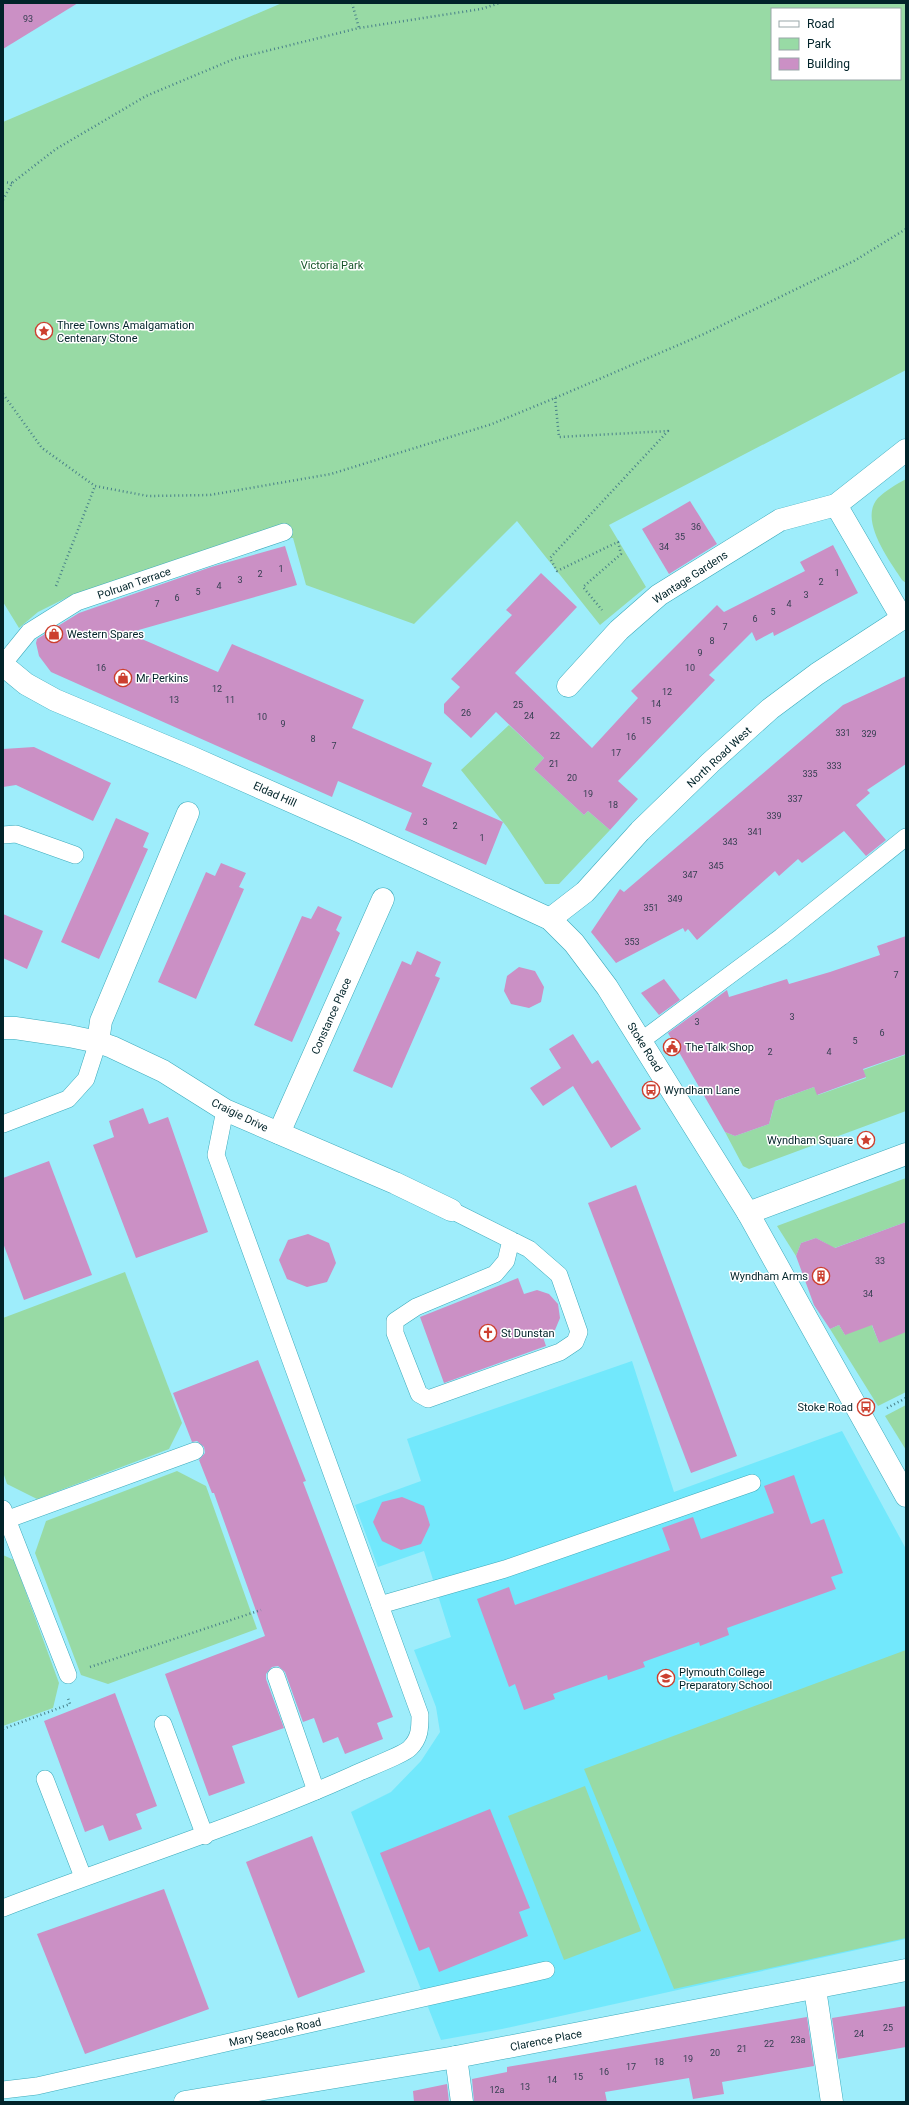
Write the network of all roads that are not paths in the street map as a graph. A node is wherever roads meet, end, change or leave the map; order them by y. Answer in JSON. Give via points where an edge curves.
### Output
{"nodes":[{"id":1,"x":906,"y":450,"type":"edge"},
{"id":2,"x":836,"y":505,"type":"junction"},
{"id":3,"x":284,"y":532,"type":"dead end"},
{"id":4,"x":904,"y":617,"type":"edge"},
{"id":5,"x":3,"y":665,"type":"edge"},
{"id":6,"x":568,"y":686,"type":"dead end"},
{"id":7,"x":188,"y":813,"type":"dead end"},
{"id":8,"x":3,"y":835,"type":"edge"},
{"id":9,"x":906,"y":837,"type":"edge"},
{"id":10,"x":75,"y":855,"type":"dead end"},
{"id":11,"x":383,"y":899,"type":"dead end"},
{"id":12,"x":550,"y":920,"type":"junction"},
{"id":13,"x":3,"y":1028,"type":"edge"},
{"id":14,"x":641,"y":1041,"type":"junction"},
{"id":15,"x":98,"y":1042,"type":"junction"},
{"id":16,"x":225,"y":1110,"type":"junction"},
{"id":17,"x":3,"y":1124,"type":"edge"},
{"id":18,"x":279,"y":1133,"type":"junction"},
{"id":19,"x":906,"y":1154,"type":"edge"},
{"id":20,"x":451,"y":1210,"type":"joint"},
{"id":21,"x":748,"y":1213,"type":"junction"},
{"id":22,"x":510,"y":1240,"type":"junction"},
{"id":23,"x":195,"y":1451,"type":"dead end"},
{"id":24,"x":752,"y":1483,"type":"dead end"},
{"id":25,"x":906,"y":1496,"type":"edge"},
{"id":26,"x":4,"y":1516,"type":"edge"},
{"id":27,"x":380,"y":1606,"type":"junction"},
{"id":28,"x":68,"y":1675,"type":"road end"},
{"id":29,"x":276,"y":1676,"type":"dead end"},
{"id":30,"x":163,"y":1724,"type":"dead end"},
{"id":31,"x":45,"y":1779,"type":"dead end"},
{"id":32,"x":316,"y":1792,"type":"junction"},
{"id":33,"x":205,"y":1836,"type":"junction"},
{"id":34,"x":83,"y":1877,"type":"junction"},
{"id":35,"x":3,"y":1908,"type":"edge"},
{"id":36,"x":546,"y":1970,"type":"dead end"},
{"id":37,"x":906,"y":1970,"type":"edge"},
{"id":38,"x":815,"y":1989,"type":"junction"},
{"id":39,"x":456,"y":2057,"type":"junction"},
{"id":40,"x":3,"y":2090,"type":"edge"},
{"id":41,"x":186,"y":2102,"type":"edge"},
{"id":42,"x":462,"y":2102,"type":"edge"},
{"id":43,"x":832,"y":2102,"type":"edge"}],
"edges":[{"from":1,"to":2,"type":"street","name":"Wantage Gardens"},
{"from":2,"to":4,"type":"street"},
{"from":2,"to":6,"type":"street","name":"Wantage Gardens","via":[[780,520],[659,595],[619,630]]},
{"from":3,"to":5,"type":"lane","name":"Polruan Terrace","via":[[77,602],[29,632]]},
{"from":4,"to":12,"type":"street","name":"North Road West","via":[[770,709],[640,831],[585,892]]},
{"from":5,"to":12,"type":"street","name":"Eldad Hill","via":[[26,684],[55,700],[191,756]]},
{"from":7,"to":15,"type":"street","via":[[101,1021]]},
{"from":8,"to":10,"type":"lane","via":[[16,834]]},
{"from":9,"to":14,"type":"lane","via":[[781,937]]},
{"from":11,"to":18,"type":"street","name":"Constance Place"},
{"from":12,"to":14,"type":"street","name":"Stoke Road","via":[[574,943],[607,987]]},
{"from":13,"to":15,"type":"street","name":"Craigie Drive"},
{"from":14,"to":21,"type":"street","name":"Stoke Road"},
{"from":15,"to":16,"type":"street","name":"Craigie Drive","via":[[163,1071]]},
{"from":15,"to":17,"type":"lane","via":[[86,1079],[68,1099]]},
{"from":16,"to":18,"type":"street","name":"Craigie Drive"},
{"from":16,"to":27,"type":"lane","via":[[216,1154]]},
{"from":18,"to":20,"type":"street","name":"Craigie Drive"},
{"from":19,"to":21,"type":"street"},
{"from":20,"to":22,"type":"lane"},
{"from":21,"to":25,"type":"street","name":"Stoke Road"},
{"from":22,"to":22,"type":"lane","via":[[529,1249],[559,1275],[579,1332],[575,1342],[560,1352],[428,1399],[419,1394],[395,1333],[395,1321],[416,1307],[496,1274],[506,1260]]},
{"from":23,"to":26,"type":"lane"},
{"from":24,"to":27,"type":"lane","via":[[505,1569]]},
{"from":26,"to":28,"type":"lane"},
{"from":27,"to":32,"type":"lane","via":[[420,1715],[420,1733],[410,1749]]},
{"from":29,"to":32,"type":"lane"},
{"from":30,"to":33,"type":"lane"},
{"from":31,"to":34,"type":"lane"},
{"from":32,"to":33,"type":"lane"},
{"from":33,"to":34,"type":"lane"},
{"from":34,"to":35,"type":"lane"},
{"from":36,"to":40,"type":"lane","name":"Mary Seacole Road","via":[[37,2086]]},
{"from":37,"to":38,"type":"street","name":"Clarence Place"},
{"from":38,"to":39,"type":"street","name":"Clarence Place"},
{"from":38,"to":43,"type":"street"},
{"from":39,"to":41,"type":"street","name":"Clarence Place"},
{"from":39,"to":42,"type":"street"}]}
